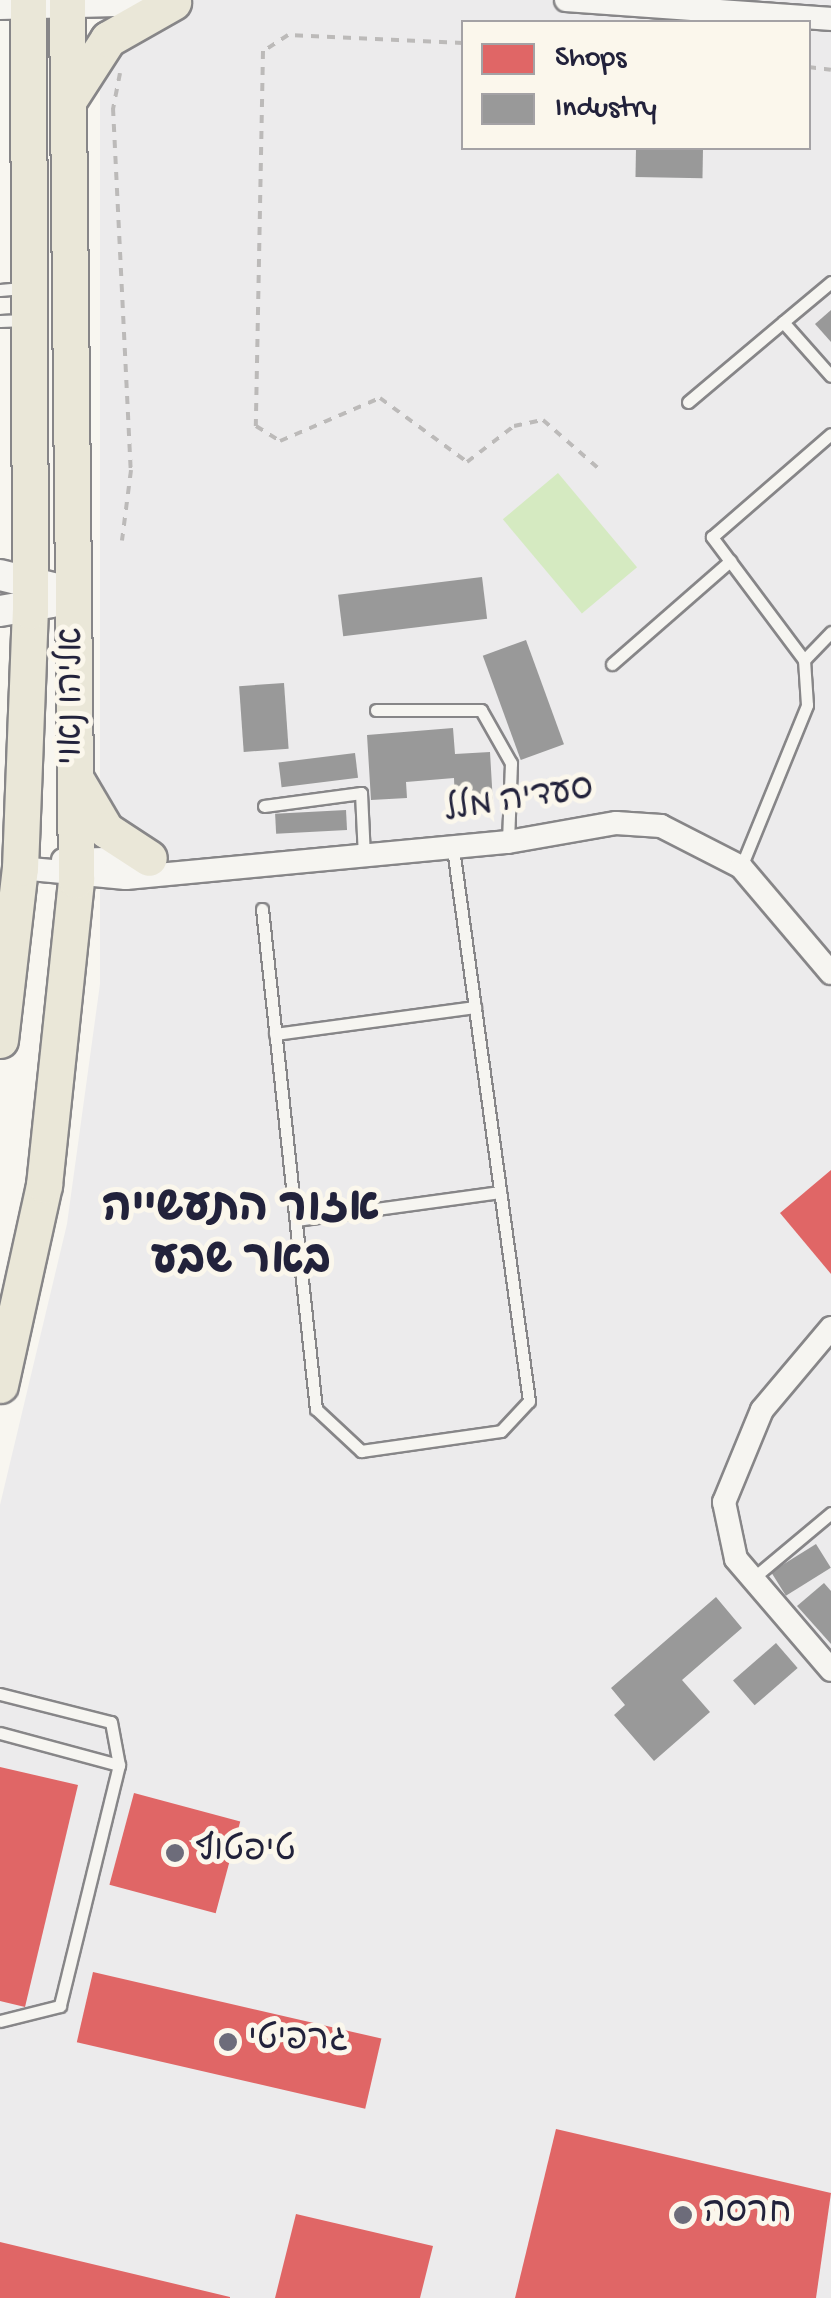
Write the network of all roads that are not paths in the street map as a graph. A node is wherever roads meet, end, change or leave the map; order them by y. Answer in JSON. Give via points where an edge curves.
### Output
{"nodes":[{"id":1,"x":566,"y":0,"type":"edge"},
{"id":2,"x":179,"y":1,"type":"edge"},
{"id":3,"x":67,"y":4,"type":"edge"},
{"id":4,"x":19,"y":6,"type":"edge"},
{"id":5,"x":709,"y":6,"type":"edge"},
{"id":6,"x":831,"y":20,"type":"edge"},
{"id":7,"x":68,"y":104,"type":"junction"},
{"id":8,"x":831,"y":282,"type":"edge"},
{"id":9,"x":15,"y":305,"type":"edge"},
{"id":10,"x":783,"y":322,"type":"junction"},
{"id":11,"x":831,"y":376,"type":"edge"},
{"id":12,"x":688,"y":402,"type":"dead end"},
{"id":13,"x":831,"y":434,"type":"edge"},
{"id":14,"x":30,"y":489,"type":"junction"},
{"id":15,"x":0,"y":535,"type":"edge"},
{"id":16,"x":730,"y":561,"type":"junction"},
{"id":17,"x":15,"y":575,"type":"edge"},
{"id":18,"x":74,"y":593,"type":"junction"},
{"id":19,"x":15,"y":611,"type":"edge"},
{"id":20,"x":831,"y":632,"type":"edge"},
{"id":21,"x":0,"y":640,"type":"edge"},
{"id":22,"x":804,"y":660,"type":"junction"},
{"id":23,"x":612,"y":664,"type":"dead end"},
{"id":24,"x":26,"y":687,"type":"junction"},
{"id":25,"x":376,"y":710,"type":"dead end"},
{"id":26,"x":74,"y":771,"type":"junction"},
{"id":27,"x":264,"y":806,"type":"dead end"},
{"id":28,"x":508,"y":842,"type":"junction"},
{"id":29,"x":454,"y":848,"type":"junction"},
{"id":30,"x":148,"y":858,"type":"junction"},
{"id":31,"x":364,"y":858,"type":"junction"},
{"id":32,"x":741,"y":867,"type":"junction"},
{"id":33,"x":20,"y":868,"type":"junction"},
{"id":34,"x":223,"y":868,"type":"junction"},
{"id":35,"x":76,"y":869,"type":"junction"},
{"id":36,"x":262,"y":909,"type":"dead end"},
{"id":37,"x":831,"y":972,"type":"edge"},
{"id":38,"x":475,"y":1007,"type":"junction"},
{"id":39,"x":275,"y":1034,"type":"junction"},
{"id":40,"x":0,"y":1040,"type":"edge"},
{"id":41,"x":500,"y":1192,"type":"junction"},
{"id":42,"x":296,"y":1220,"type":"junction"},
{"id":43,"x":831,"y":1328,"type":"edge"},
{"id":44,"x":0,"y":1385,"type":"edge"},
{"id":45,"x":831,"y":1513,"type":"edge"},
{"id":46,"x":752,"y":1580,"type":"junction"},
{"id":47,"x":831,"y":1670,"type":"edge"},
{"id":48,"x":0,"y":1694,"type":"edge"},
{"id":49,"x":0,"y":1733,"type":"edge"},
{"id":50,"x":119,"y":1765,"type":"junction"},
{"id":51,"x":0,"y":2021,"type":"edge"}],
"edges":[{"from":1,"to":5,"type":"street"},
{"from":2,"to":3,"type":"street"},
{"from":2,"to":7,"type":"highway","via":[[108,39]]},
{"from":3,"to":4,"type":"street"},
{"from":3,"to":7,"type":"highway","name":"אליהו נאוי"},
{"from":4,"to":9,"type":"highway","name":"אליהו נאוי"},
{"from":5,"to":6,"type":"street"},
{"from":7,"to":18,"type":"highway","name":"אליהו נאוי"},
{"from":8,"to":10,"type":"lane"},
{"from":9,"to":14,"type":"highway","name":"אליהו נאוי"},
{"from":10,"to":11,"type":"lane"},
{"from":10,"to":12,"type":"lane"},
{"from":13,"to":16,"type":"lane","via":[[712,536]]},
{"from":14,"to":15,"type":"highway"},
{"from":14,"to":17,"type":"highway","name":"אליהו נאוי"},
{"from":16,"to":22,"type":"lane"},
{"from":16,"to":23,"type":"lane"},
{"from":17,"to":18,"type":"main road"},
{"from":17,"to":19,"type":"highway","name":"אליהו נאוי"},
{"from":18,"to":19,"type":"main road"},
{"from":18,"to":26,"type":"highway","name":"אליהו נאוי"},
{"from":19,"to":24,"type":"highway","name":"אליהו נאוי"},
{"from":20,"to":22,"type":"lane"},
{"from":21,"to":24,"type":"highway"},
{"from":22,"to":32,"type":"lane","via":[[807,705]]},
{"from":24,"to":33,"type":"highway","name":"אליהו נאוי"},
{"from":25,"to":28,"type":"lane","via":[[481,710],[511,763]]},
{"from":26,"to":30,"type":"highway","via":[[106,830]]},
{"from":26,"to":35,"type":"highway","name":"אליהו נאוי"},
{"from":27,"to":31,"type":"lane","via":[[361,793]]},
{"from":28,"to":29,"type":"street","name":"סעדיה מלל"},
{"from":28,"to":32,"type":"street","name":"סעדיה מלל","via":[[616,823],[662,826]]},
{"from":29,"to":31,"type":"street","name":"סעדיה מלל"},
{"from":29,"to":38,"type":"lane"},
{"from":30,"to":34,"type":"street","name":"סעדיה מלל"},
{"from":30,"to":35,"type":"street","name":"סעדיה מלל"},
{"from":31,"to":34,"type":"street","name":"סעדיה מלל"},
{"from":32,"to":37,"type":"street","name":"סעדיה מלל"},
{"from":33,"to":35,"type":"street","name":"סעדיה מלל"},
{"from":33,"to":40,"type":"highway","name":"אליהו נאוי"},
{"from":34,"to":35,"type":"street","name":"סעדיה מלל"},
{"from":35,"to":44,"type":"highway","name":"אליהו נאוי","via":[[46,1169]]},
{"from":36,"to":39,"type":"lane"},
{"from":38,"to":39,"type":"lane"},
{"from":38,"to":41,"type":"lane"},
{"from":39,"to":42,"type":"lane"},
{"from":41,"to":42,"type":"lane"},
{"from":41,"to":42,"type":"lane","via":[[529,1400],[513,1426],[483,1434],[360,1450],[330,1431],[316,1408]]},
{"from":43,"to":46,"type":"street","via":[[762,1410],[724,1502],[729,1544]]},
{"from":45,"to":46,"type":"lane"},
{"from":46,"to":47,"type":"street"},
{"from":48,"to":50,"type":"lane","via":[[112,1722]]},
{"from":49,"to":50,"type":"lane"},
{"from":50,"to":51,"type":"lane","via":[[60,2006]]}]}
